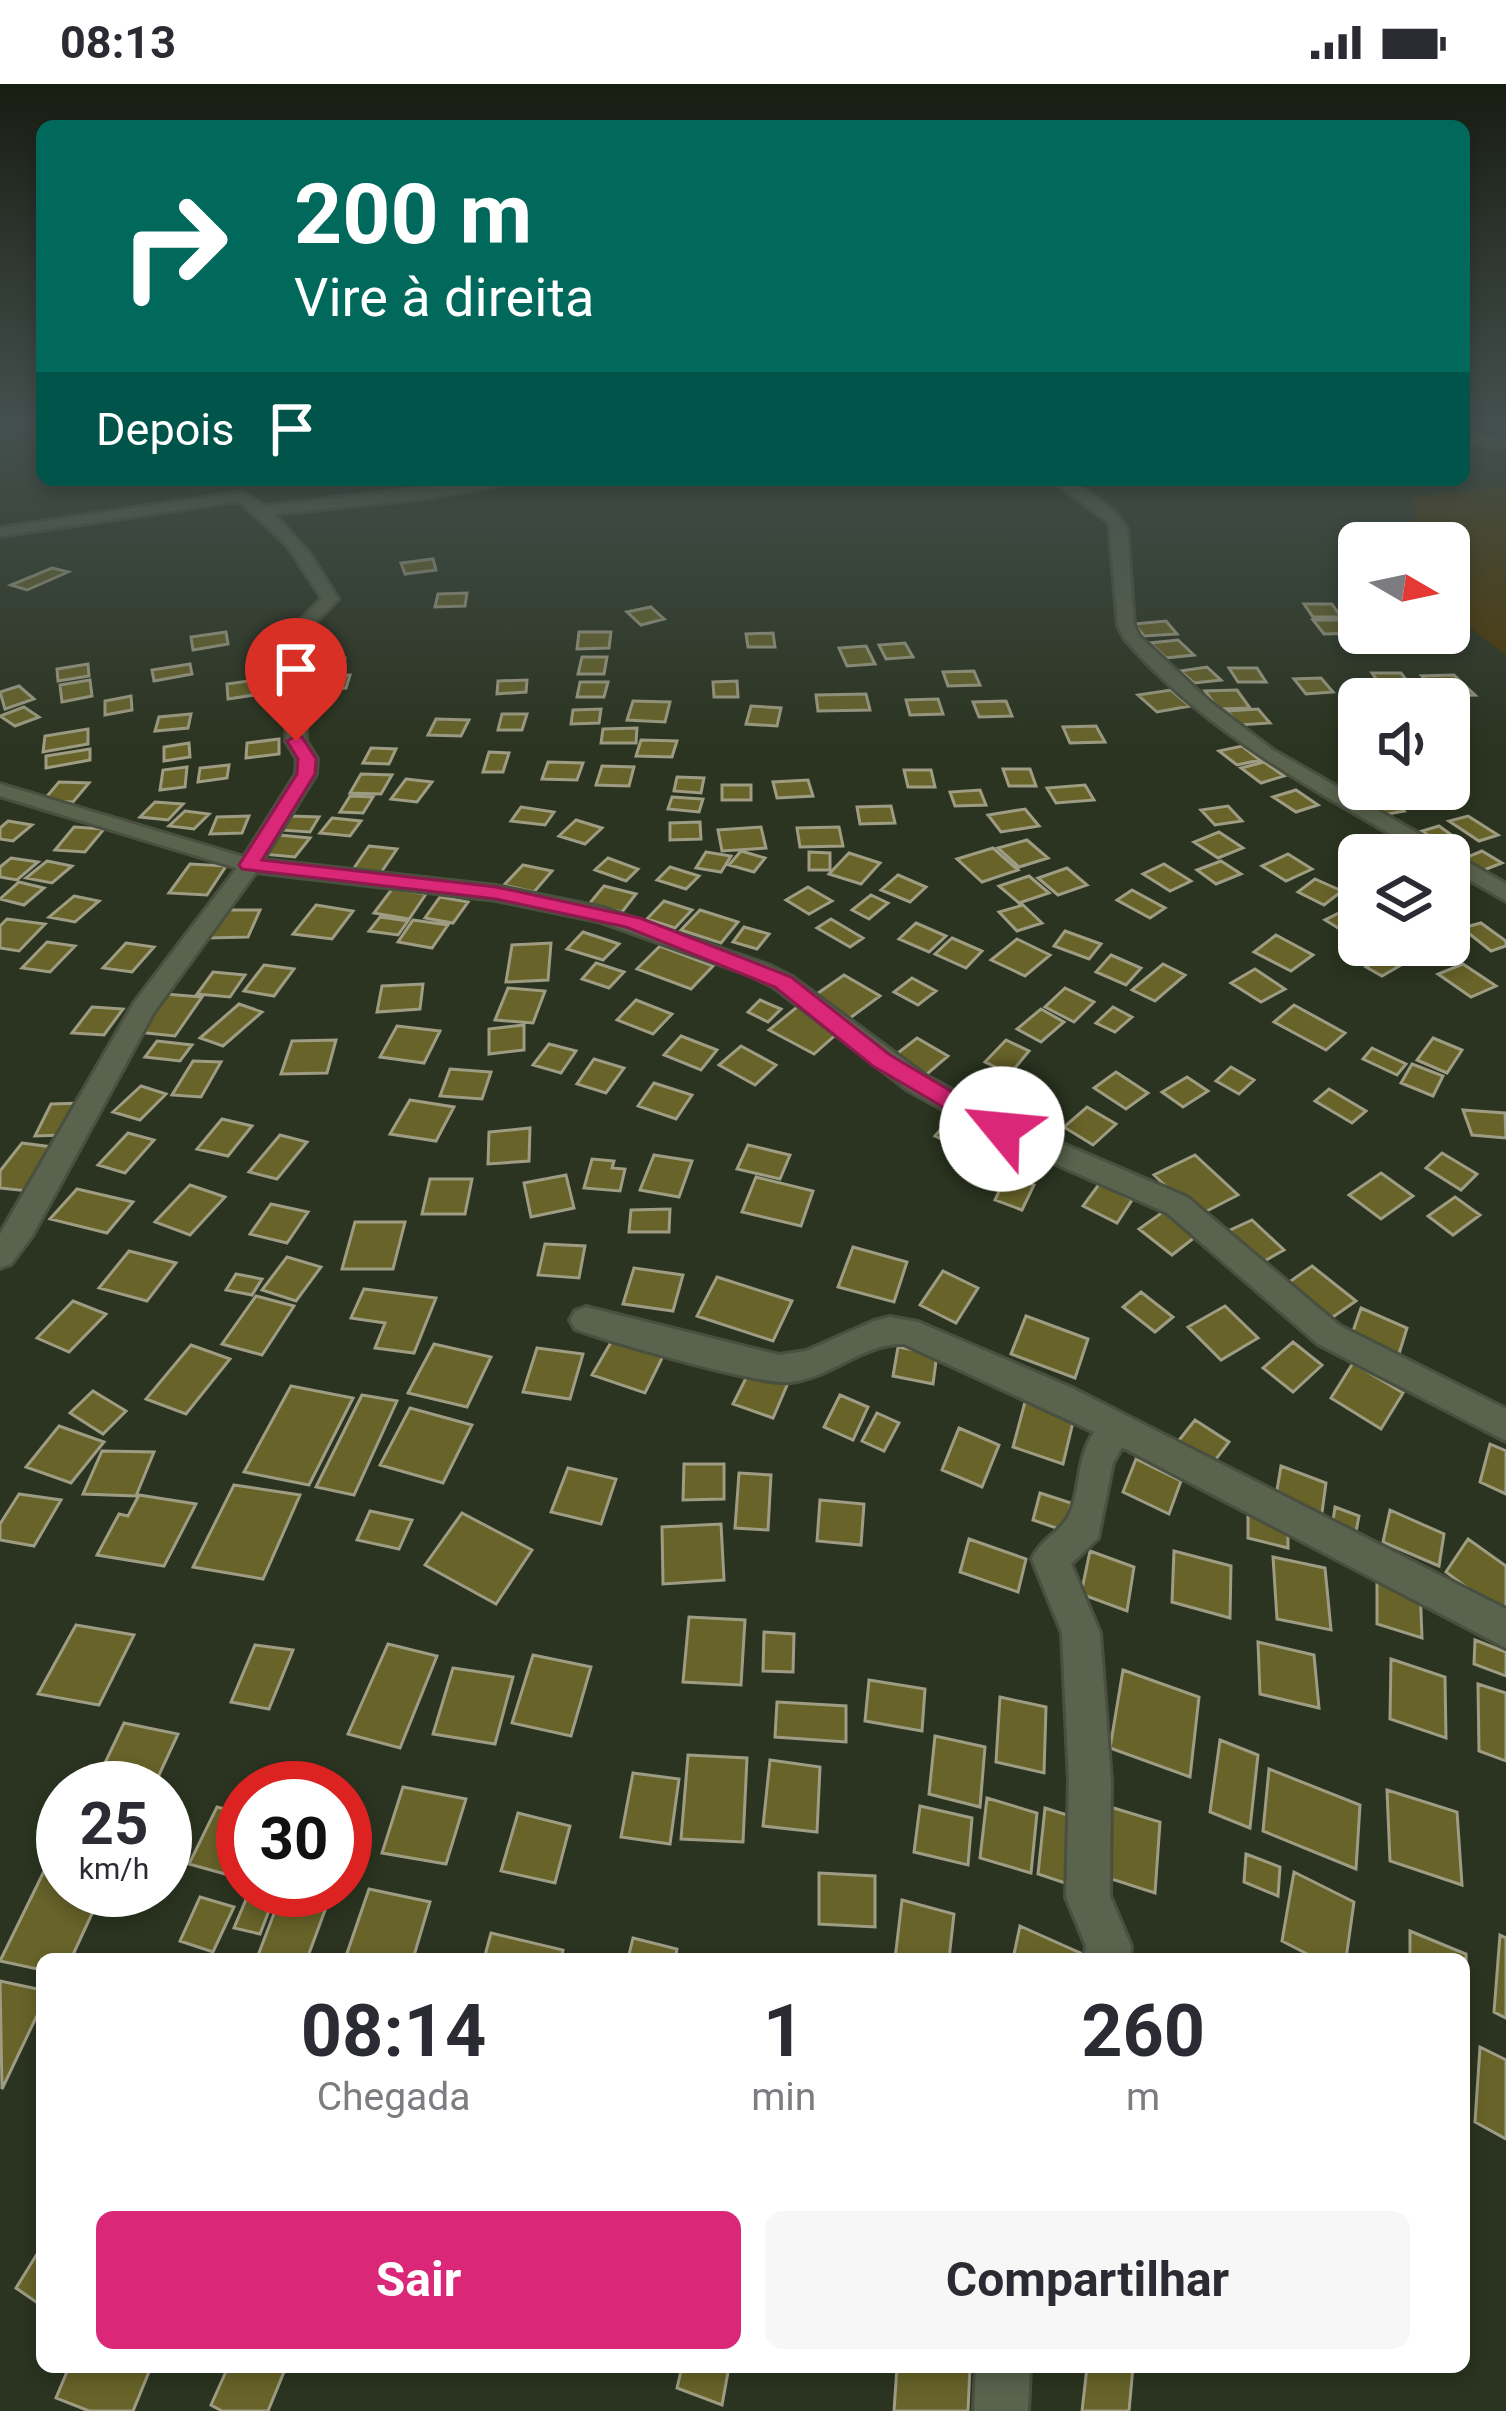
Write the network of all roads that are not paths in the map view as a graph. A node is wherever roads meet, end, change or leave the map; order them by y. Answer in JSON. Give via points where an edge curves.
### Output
{"nodes":[{"id":1,"x":280,"y":533,"type":"edge"},
{"id":2,"x":1120,"y":533,"type":"edge"},
{"id":3,"x":0,"y":790,"type":"edge"},
{"id":4,"x":1403,"y":834,"type":"edge"},
{"id":5,"x":249,"y":865,"type":"junction"},
{"id":6,"x":1470,"y":872,"type":"edge"},
{"id":7,"x":1506,"y":894,"type":"edge"},
{"id":8,"x":0,"y":1256,"type":"edge"},
{"id":9,"x":586,"y":1320,"type":"dead end"},
{"id":10,"x":1506,"y":1426,"type":"edge"},
{"id":11,"x":1115,"y":1428,"type":"junction"},
{"id":12,"x":1506,"y":1628,"type":"edge"},
{"id":13,"x":1108,"y":1953,"type":"edge"},
{"id":14,"x":1003,"y":2373,"type":"edge"},
{"id":15,"x":1001,"y":2411,"type":"edge"}],
"edges":[{"from":1,"to":5,"type":"street","via":[[330,599],[298,631],[296,741],[306,774]]},
{"from":2,"to":4,"type":"street","via":[[1132,638],[1266,754]]},
{"from":3,"to":5,"type":"street"},
{"from":5,"to":8,"type":"street","via":[[142,1009]]},
{"from":5,"to":10,"type":"street","via":[[496,893],[604,914],[759,970],[917,1083],[1177,1205],[1329,1335]]},
{"from":6,"to":7,"type":"street"},
{"from":9,"to":11,"type":"street","via":[[804,1370],[885,1328],[907,1331]]},
{"from":11,"to":12,"type":"street"},
{"from":11,"to":13,"type":"street","via":[[1096,1459],[1085,1526],[1050,1559],[1081,1633],[1088,1897]]},
{"from":14,"to":15,"type":"street"}]}
